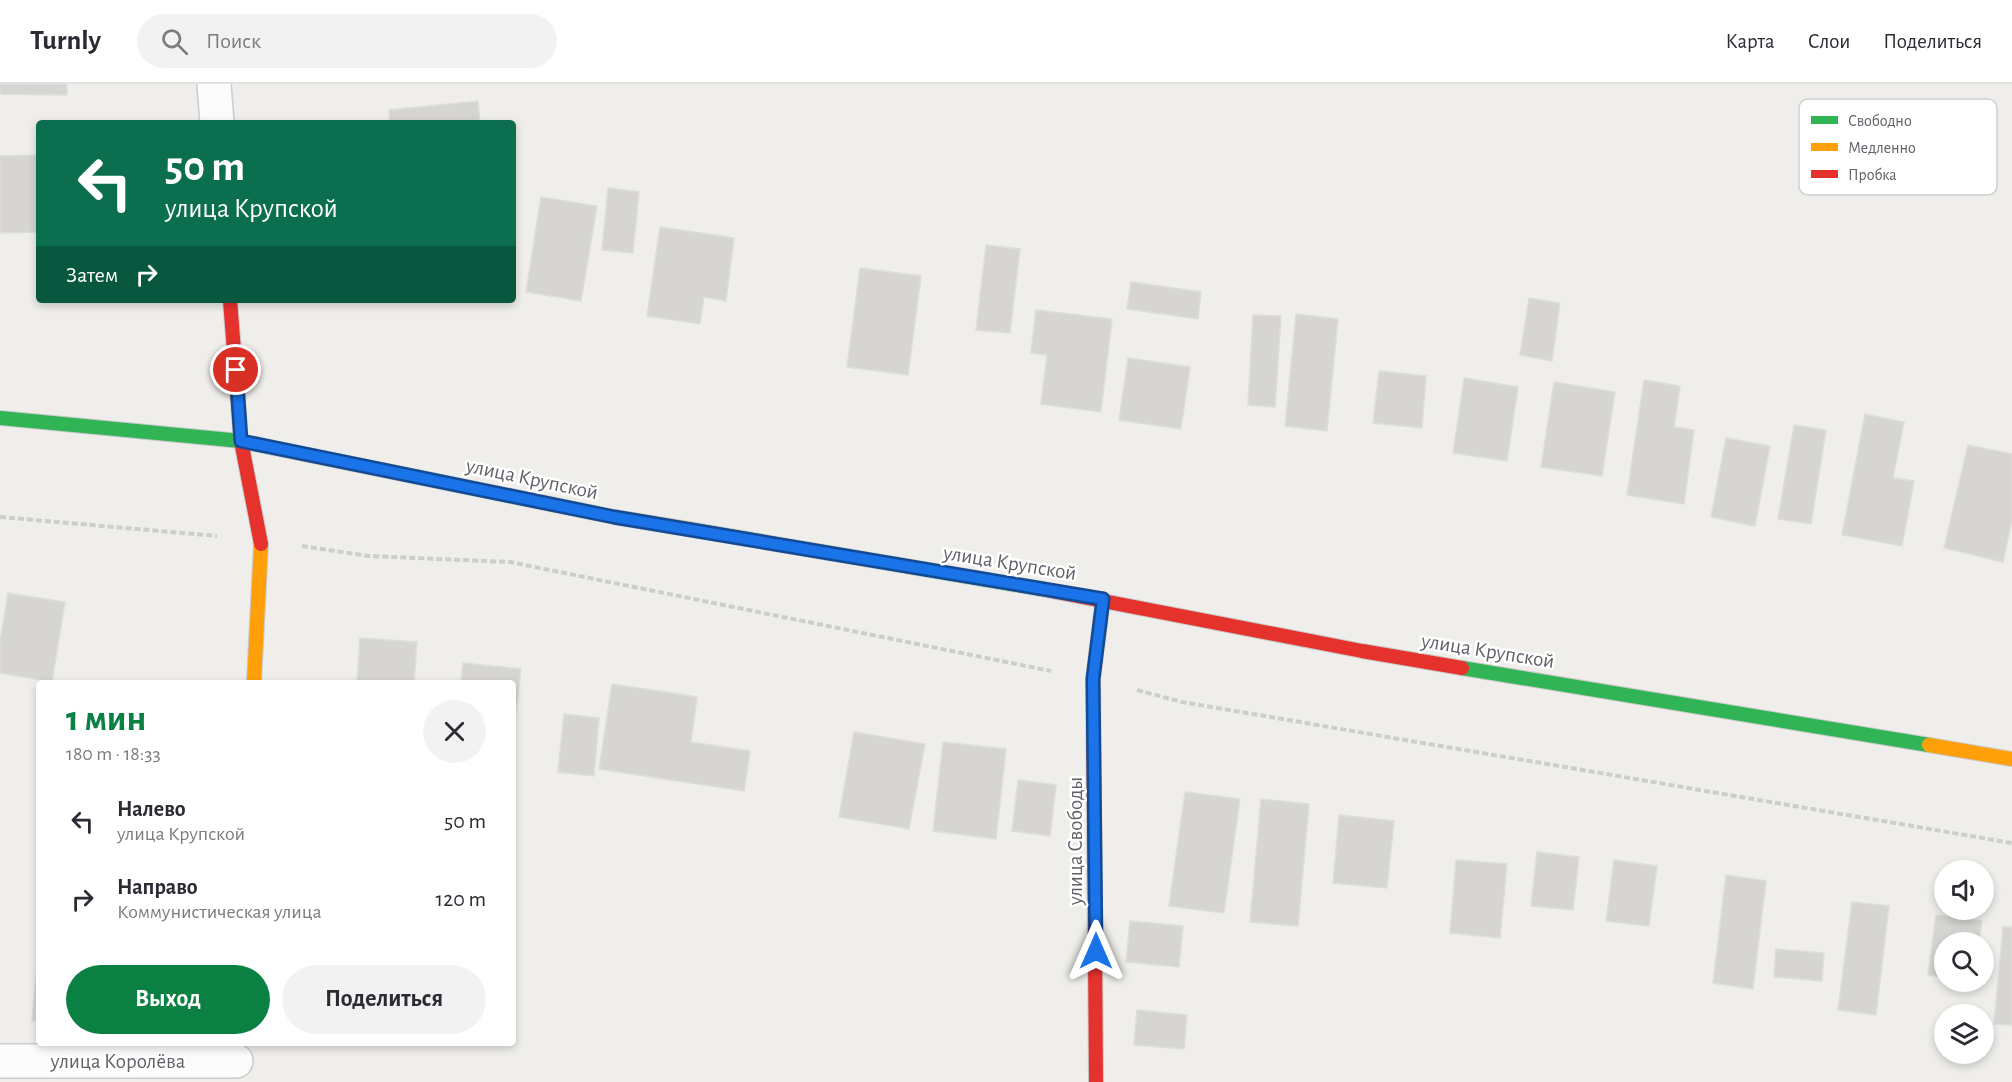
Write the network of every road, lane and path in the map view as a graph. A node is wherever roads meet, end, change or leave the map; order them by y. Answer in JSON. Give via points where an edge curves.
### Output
{"nodes":[{"id":1,"x":214,"y":84,"type":"edge"},
{"id":2,"x":217,"y":120,"type":"edge"},
{"id":3,"x":230,"y":303,"type":"edge"},
{"id":4,"x":0,"y":418,"type":"edge"},
{"id":5,"x":241,"y":441,"type":"junction"},
{"id":6,"x":0,"y":517,"type":"edge"},
{"id":7,"x":261,"y":539,"type":"junction"},
{"id":8,"x":1103,"y":599,"type":"junction"},
{"id":9,"x":1093,"y":679,"type":"junction"},
{"id":10,"x":254,"y":680,"type":"edge"},
{"id":11,"x":2012,"y":759,"type":"edge"},
{"id":12,"x":2012,"y":843,"type":"edge"},
{"id":13,"x":0,"y":1061,"type":"edge"},
{"id":14,"x":236,"y":1062,"type":"edge"},
{"id":15,"x":1096,"y":1082,"type":"edge"}],
"edges":[{"from":1,"to":2,"type":"street"},
{"from":3,"to":5,"type":"street"},
{"from":4,"to":5,"type":"street","name":"улица Крупской"},
{"from":5,"to":7,"type":"street"},
{"from":5,"to":8,"type":"street","name":"улица Крупской","via":[[614,517]]},
{"from":6,"to":7,"type":"path"},
{"from":7,"to":9,"type":"path","via":[[368,556],[510,562]]},
{"from":7,"to":10,"type":"street"},
{"from":8,"to":9,"type":"street","name":"улица Свободы"},
{"from":8,"to":11,"type":"street","name":"улица Крупской","via":[[1362,651]]},
{"from":9,"to":12,"type":"path","via":[[1182,702]]},
{"from":9,"to":15,"type":"street","name":"улица Свободы"},
{"from":13,"to":14,"type":"street","name":"улица Королёва"}]}
